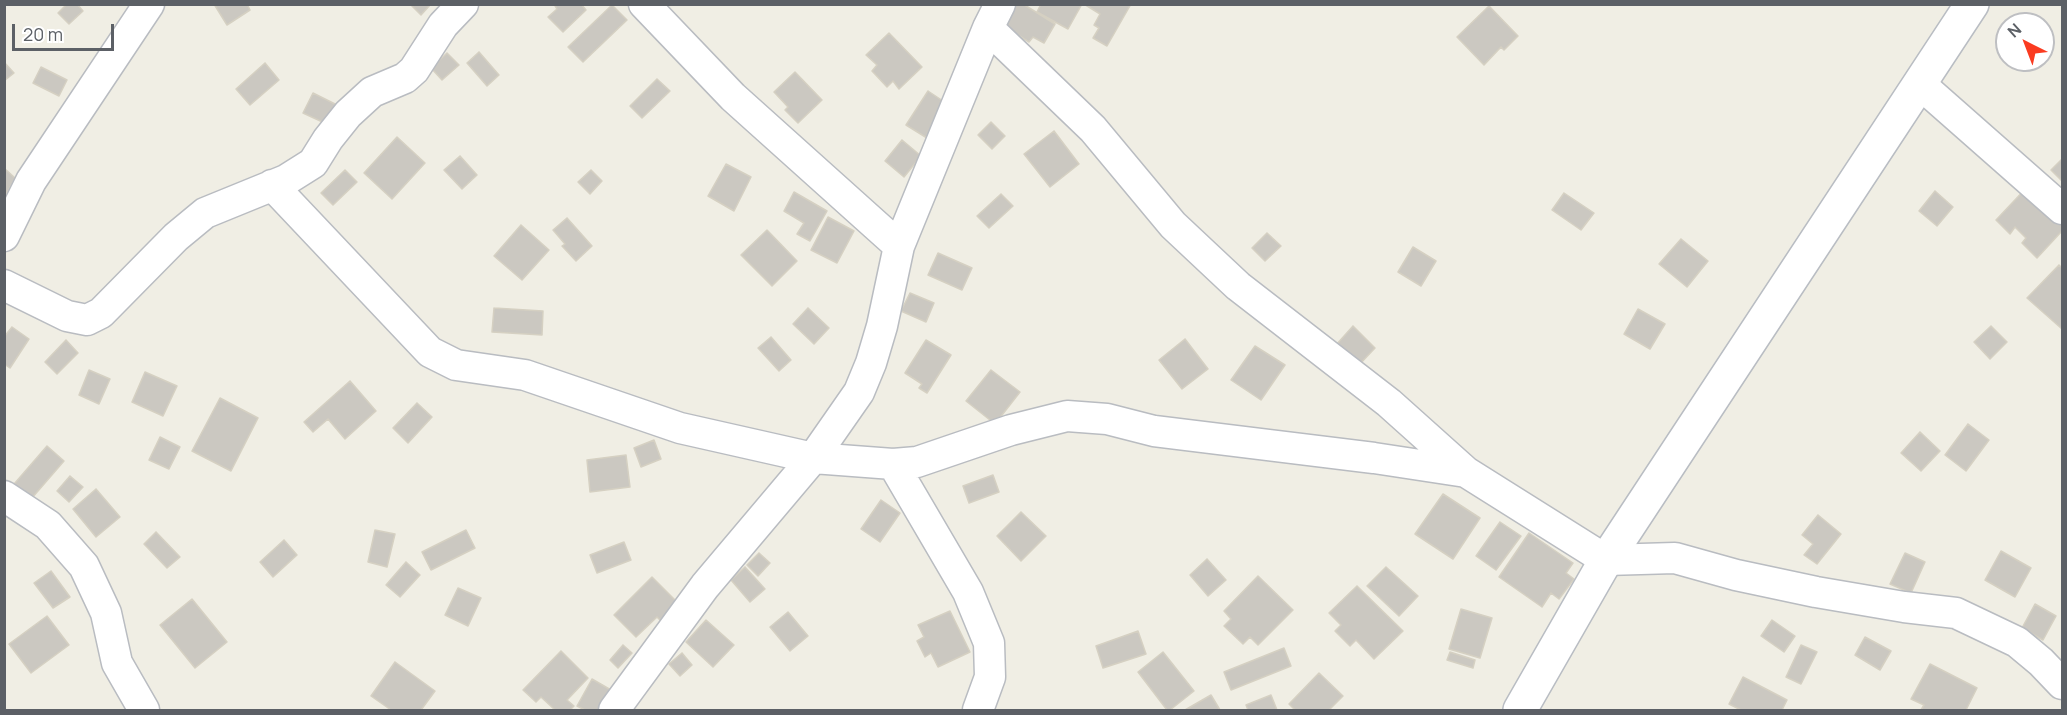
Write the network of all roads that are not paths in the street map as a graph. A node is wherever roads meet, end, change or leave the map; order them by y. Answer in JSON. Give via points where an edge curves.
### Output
{"nodes":[{"id":1,"x":149,"y":4,"type":"edge"},
{"id":2,"x":463,"y":4,"type":"edge"},
{"id":3,"x":644,"y":4,"type":"edge"},
{"id":4,"x":1972,"y":4,"type":"edge"},
{"id":5,"x":994,"y":16,"type":"edge"},
{"id":6,"x":1920,"y":84,"type":"junction"},
{"id":7,"x":272,"y":185,"type":"junction"},
{"id":8,"x":2062,"y":209,"type":"edge"},
{"id":9,"x":4,"y":236,"type":"edge"},
{"id":10,"x":899,"y":246,"type":"junction"},
{"id":11,"x":4,"y":285,"type":"edge"},
{"id":12,"x":813,"y":458,"type":"junction"},
{"id":13,"x":893,"y":464,"type":"junction"},
{"id":14,"x":1466,"y":472,"type":"junction"},
{"id":15,"x":4,"y":496,"type":"edge"},
{"id":16,"x":1606,"y":560,"type":"junction"},
{"id":17,"x":2062,"y":684,"type":"edge"},
{"id":18,"x":144,"y":711,"type":"edge"},
{"id":19,"x":614,"y":711,"type":"edge"},
{"id":20,"x":978,"y":711,"type":"edge"},
{"id":21,"x":1520,"y":711,"type":"edge"}],
"edges":[{"from":1,"to":9,"type":"street","via":[[31,181]]},
{"from":2,"to":7,"type":"street","via":[[414,70],[372,92],[348,114],[313,163]]},
{"from":3,"to":10,"type":"street","via":[[733,97]]},
{"from":4,"to":6,"type":"street"},
{"from":5,"to":10,"type":"street"},
{"from":5,"to":14,"type":"street","via":[[1173,225],[1230,279],[1389,403]]},
{"from":6,"to":8,"type":"street"},
{"from":6,"to":16,"type":"street"},
{"from":7,"to":11,"type":"street","via":[[205,213],[101,313],[87,320],[67,316]]},
{"from":7,"to":12,"type":"street","via":[[430,352],[447,361],[525,375],[680,429]]},
{"from":10,"to":12,"type":"street","via":[[871,363],[859,392]]},
{"from":12,"to":13,"type":"street"},
{"from":12,"to":19,"type":"street","via":[[705,586]]},
{"from":13,"to":14,"type":"street","via":[[917,462],[1011,430],[1067,416]]},
{"from":13,"to":20,"type":"street","via":[[968,592],[989,643],[990,676]]},
{"from":14,"to":16,"type":"street"},
{"from":15,"to":18,"type":"street","via":[[48,525],[84,566],[106,613],[117,663]]},
{"from":16,"to":17,"type":"street","via":[[1675,558],[1816,592],[1956,613],[2017,642]]},
{"from":16,"to":21,"type":"street"}]}
